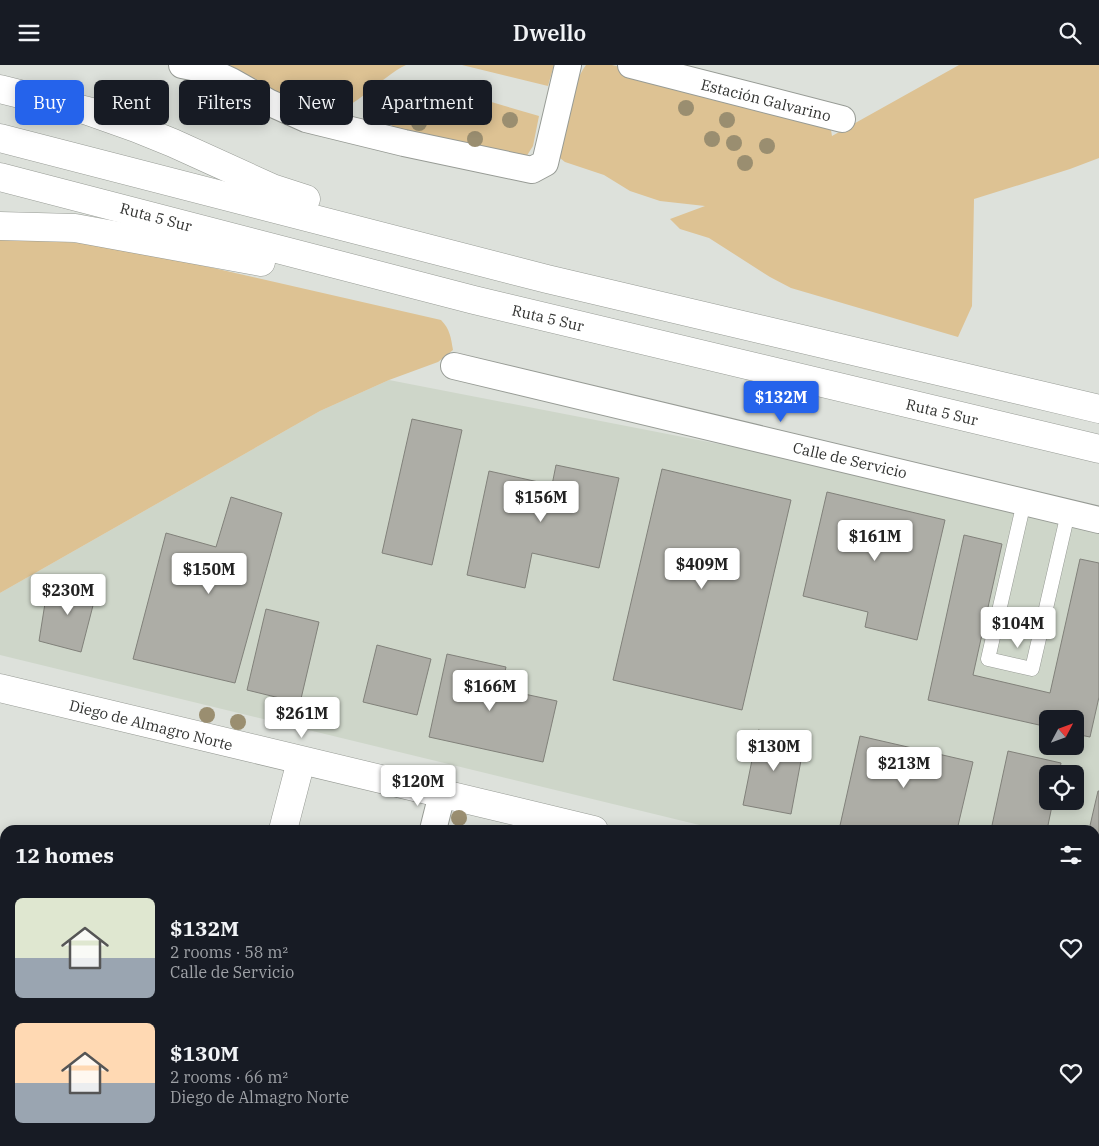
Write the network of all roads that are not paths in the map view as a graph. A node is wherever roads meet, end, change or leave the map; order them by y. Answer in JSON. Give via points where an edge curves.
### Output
{"nodes":[{"id":1,"x":182,"y":65,"type":"edge"},
{"id":2,"x":568,"y":65,"type":"edge"},
{"id":3,"x":632,"y":65,"type":"edge"},
{"id":4,"x":0,"y":89,"type":"edge"},
{"id":5,"x":842,"y":119,"type":"dead end"},
{"id":6,"x":0,"y":138,"type":"edge"},
{"id":7,"x":0,"y":177,"type":"edge"},
{"id":8,"x":0,"y":227,"type":"edge"},
{"id":9,"x":547,"y":279,"type":"junction"},
{"id":10,"x":474,"y":300,"type":"junction"},
{"id":11,"x":454,"y":366,"type":"dead end"},
{"id":12,"x":1099,"y":409,"type":"edge"},
{"id":13,"x":1099,"y":449,"type":"edge"},
{"id":14,"x":1024,"y":502,"type":"junction"},
{"id":15,"x":1068,"y":513,"type":"junction"},
{"id":16,"x":1099,"y":520,"type":"edge"},
{"id":17,"x":0,"y":688,"type":"edge"},
{"id":18,"x":301,"y":761,"type":"junction"},
{"id":19,"x":442,"y":794,"type":"junction"},
{"id":20,"x":284,"y":825,"type":"edge"},
{"id":21,"x":434,"y":825,"type":"edge"},
{"id":22,"x":566,"y":825,"type":"edge"}],
"edges":[{"from":1,"to":2,"type":"street","via":[[206,70],[306,119],[532,170],[544,163]]},
{"from":3,"to":5,"type":"street","name":"Estación Galvarino"},
{"from":4,"to":9,"type":"main road","via":[[96,114],[173,143],[272,188]]},
{"from":6,"to":9,"type":"main road"},
{"from":7,"to":10,"type":"main road","name":"Ruta 5 Sur"},
{"from":8,"to":10,"type":"main road","via":[[75,228]]},
{"from":9,"to":12,"type":"main road"},
{"from":10,"to":13,"type":"main road","name":"Ruta 5 Sur"},
{"from":11,"to":14,"type":"street","name":"Calle de Servicio"},
{"from":14,"to":15,"type":"street","name":"Calle de Servicio"},
{"from":14,"to":15,"type":"lane","via":[[988,659],[1032,669]]},
{"from":15,"to":16,"type":"street","name":"Calle de Servicio"},
{"from":17,"to":18,"type":"main road","name":"Diego de Almagro Norte"},
{"from":18,"to":19,"type":"main road","name":"Diego de Almagro Norte"},
{"from":18,"to":20,"type":"main road"},
{"from":19,"to":21,"type":"street"},
{"from":19,"to":22,"type":"main road","name":"Diego de Almagro Norte"}]}
